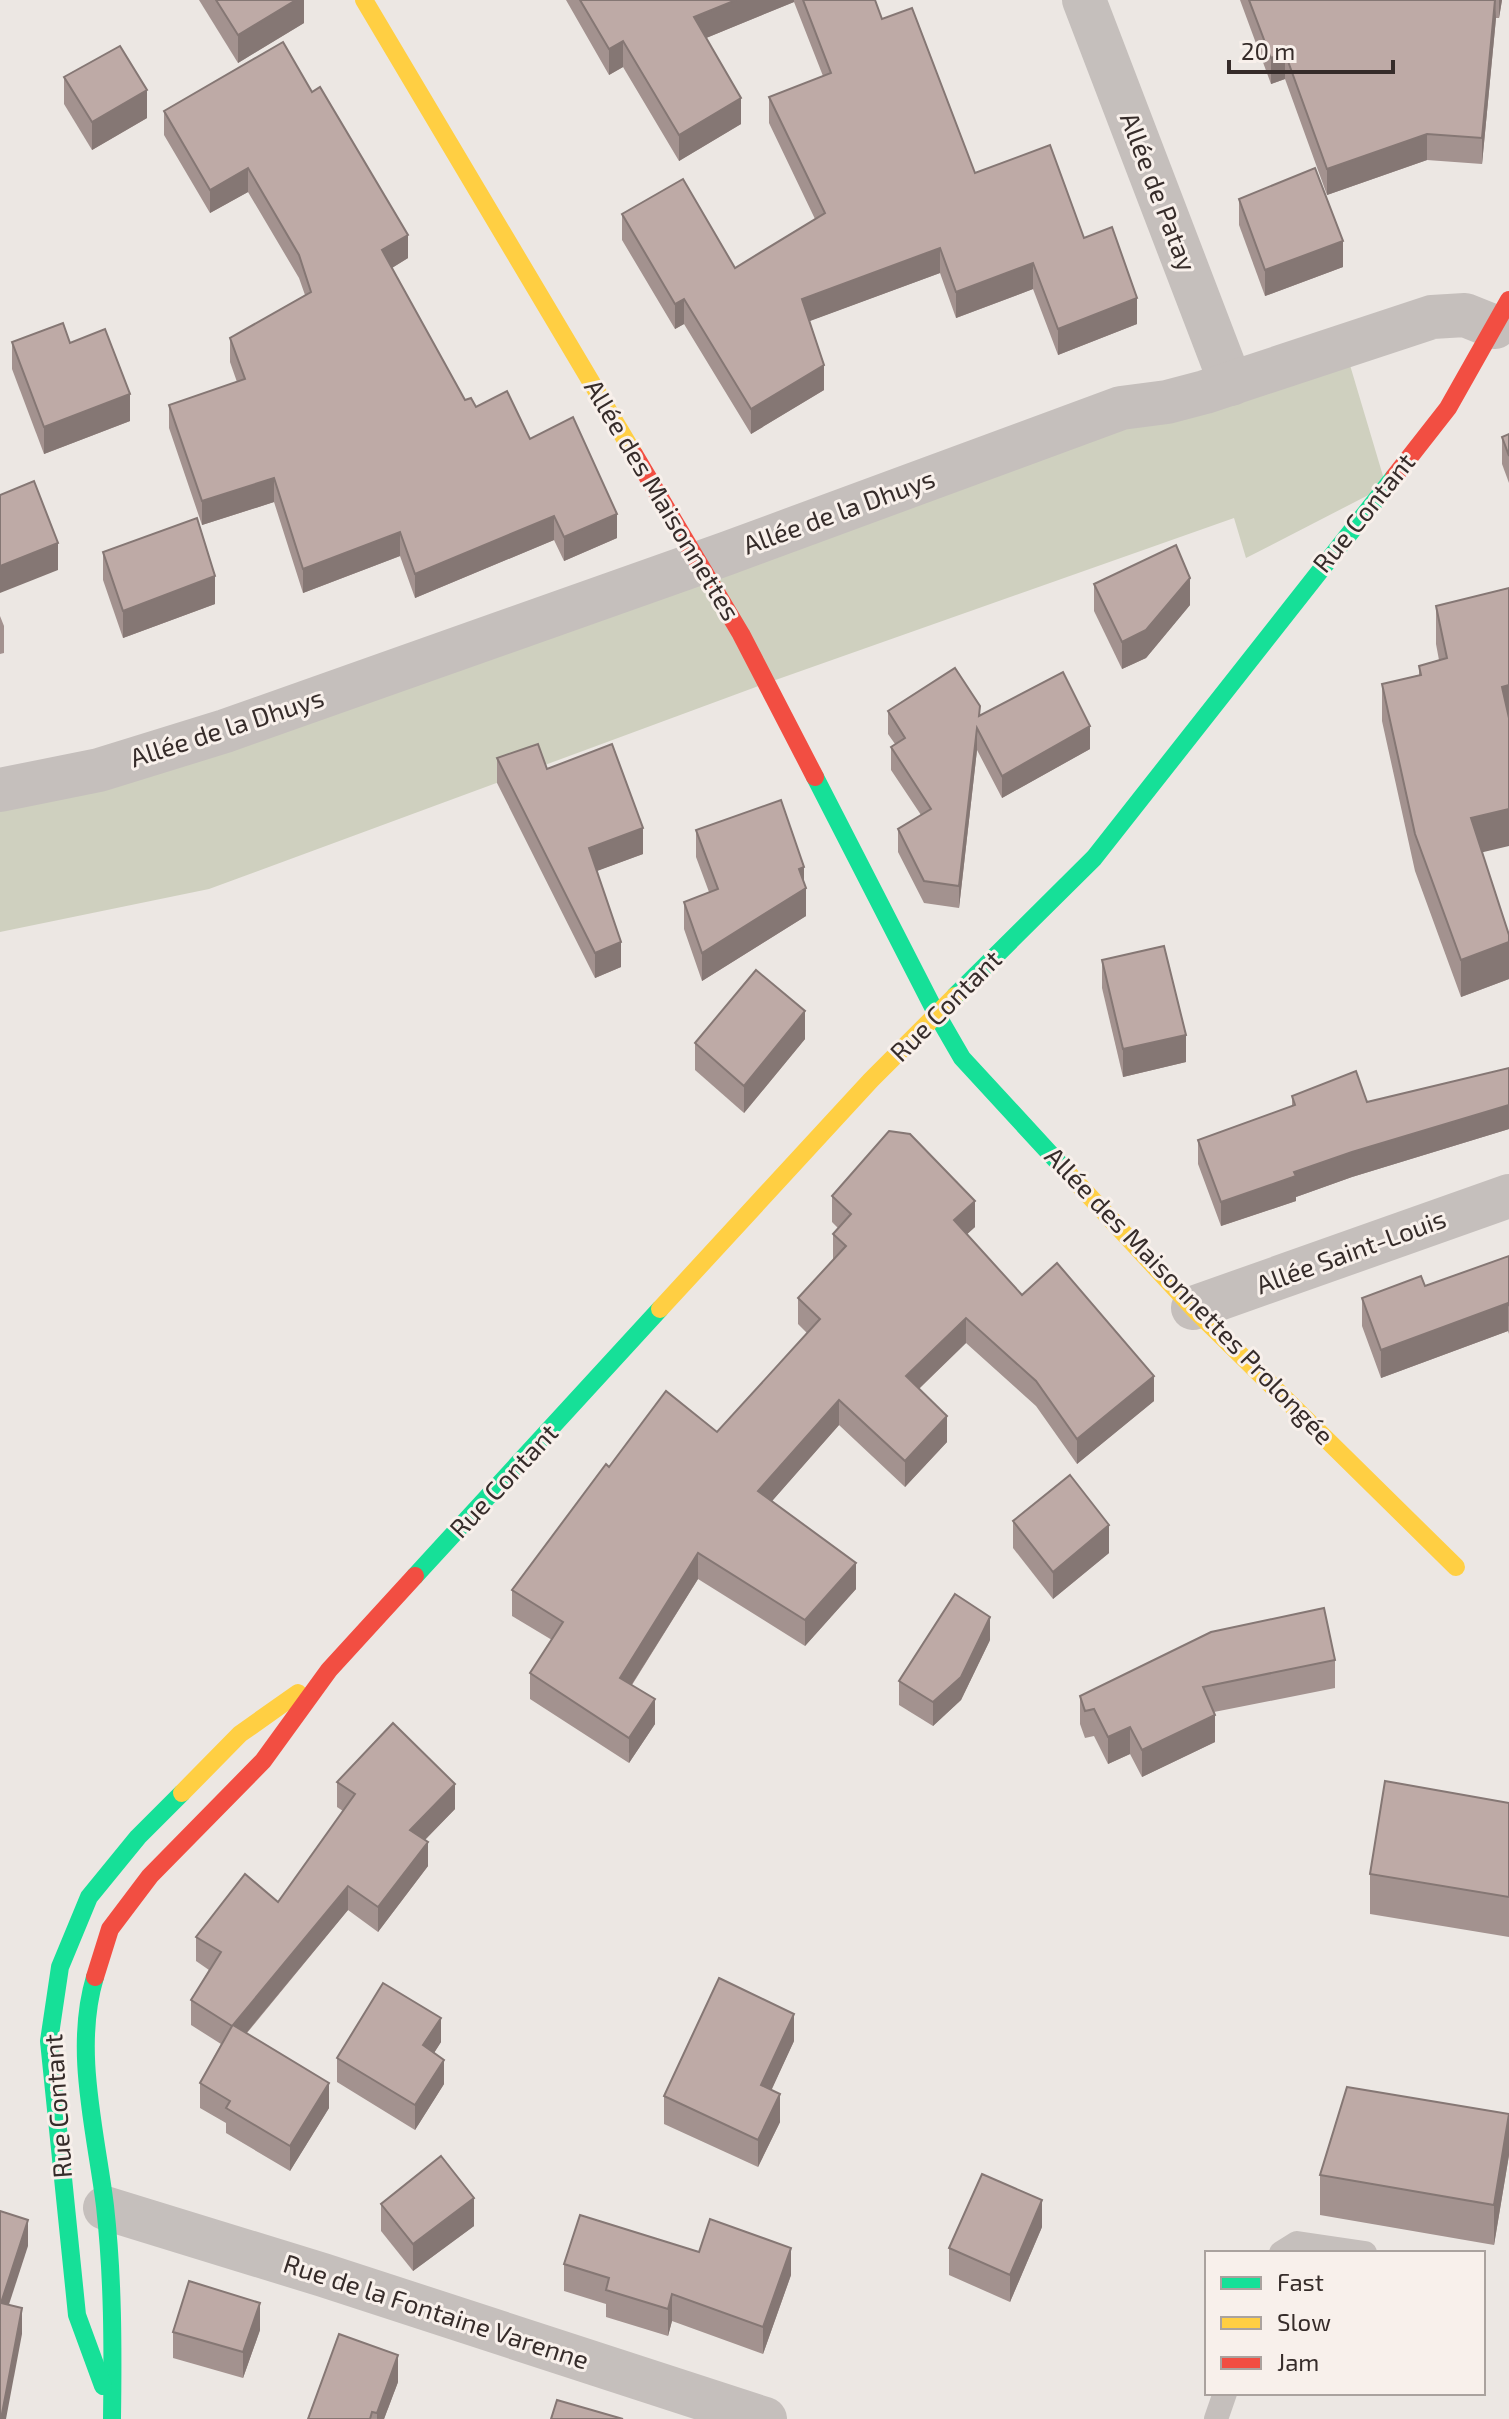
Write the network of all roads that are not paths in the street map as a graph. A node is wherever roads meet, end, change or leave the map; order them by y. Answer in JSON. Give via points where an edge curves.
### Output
{"nodes":[{"id":1,"x":364,"y":0,"type":"edge"},
{"id":2,"x":1084,"y":0,"type":"edge"},
{"id":3,"x":1501,"y":326,"type":"edge"},
{"id":4,"x":1231,"y":384,"type":"junction"},
{"id":5,"x":699,"y":564,"type":"junction"},
{"id":6,"x":0,"y":790,"type":"edge"},
{"id":7,"x":936,"y":1013,"type":"junction"},
{"id":8,"x":1509,"y":1196,"type":"edge"},
{"id":9,"x":1193,"y":1308,"type":"junction"},
{"id":10,"x":1456,"y":1567,"type":"dead end"},
{"id":11,"x":329,"y":1670,"type":"junction"},
{"id":12,"x":105,"y":2208,"type":"junction"},
{"id":13,"x":1284,"y":2251,"type":"edge"},
{"id":14,"x":1351,"y":2251,"type":"edge"},
{"id":15,"x":1224,"y":2395,"type":"edge"},
{"id":16,"x":112,"y":2413,"type":"edge"},
{"id":17,"x":765,"y":2419,"type":"edge"},
{"id":18,"x":1216,"y":2419,"type":"edge"}],
"edges":[{"from":1,"to":5,"type":"main road","name":"Allée des Maisonnettes"},
{"from":2,"to":4,"type":"street","name":"Allée de Patay"},
{"from":3,"to":4,"type":"street","name":"Allée de la Dhuys","via":[[1465,315],[1432,317]]},
{"from":3,"to":7,"type":"main road","name":"Rue Contant","via":[[1448,408],[1094,858]]},
{"from":4,"to":5,"type":"street","name":"Allée de la Dhuys","via":[[1121,408]]},
{"from":5,"to":6,"type":"street","name":"Allée de la Dhuys","via":[[225,731],[99,770]]},
{"from":5,"to":7,"type":"main road","name":"Allée des Maisonnettes","via":[[741,634]]},
{"from":7,"to":9,"type":"main road","name":"Allée des Maisonnettes Prolongée","via":[[962,1058]]},
{"from":7,"to":11,"type":"main road","name":"Rue Contant"},
{"from":8,"to":9,"type":"street","name":"Allée Saint-Louis"},
{"from":9,"to":10,"type":"main road","name":"Allée des Maisonnettes Prolongée"},
{"from":11,"to":12,"type":"main road","name":"Rue Contant","via":[[263,1761],[150,1876],[110,1929],[90,1995],[86,2062]]},
{"from":11,"to":16,"type":"main road","name":"Rue Contant","via":[[240,1734],[138,1837],[89,1897],[60,1967],[49,2041],[77,2315]]},
{"from":12,"to":16,"type":"main road","name":"Rue Contant","via":[[114,2314]]},
{"from":12,"to":17,"type":"street","name":"Rue de la Fontaine Varenne"},
{"from":13,"to":14,"type":"lane","via":[[1297,2243]]},
{"from":15,"to":18,"type":"lane"}]}
